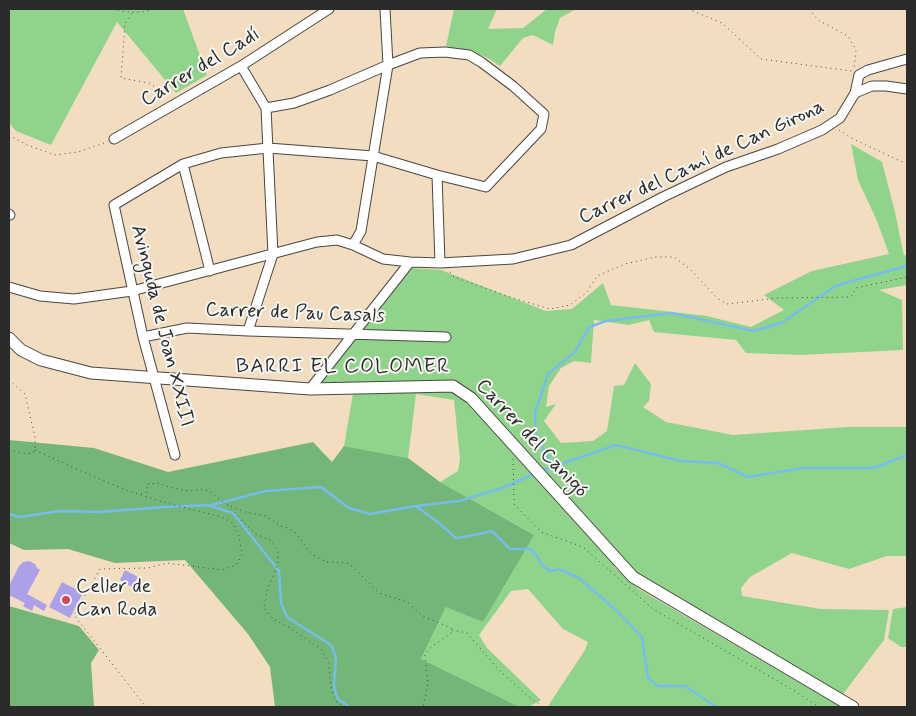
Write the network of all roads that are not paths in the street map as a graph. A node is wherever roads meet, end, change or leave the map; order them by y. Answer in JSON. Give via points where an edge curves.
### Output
{"nodes":[{"id":1,"x":329,"y":9,"type":"edge"},
{"id":2,"x":385,"y":9,"type":"edge"},
{"id":3,"x":907,"y":59,"type":"edge"},
{"id":4,"x":388,"y":65,"type":"junction"},
{"id":5,"x":241,"y":66,"type":"junction"},
{"id":6,"x":907,"y":89,"type":"edge"},
{"id":7,"x":855,"y":93,"type":"junction"},
{"id":8,"x":266,"y":108,"type":"junction"},
{"id":9,"x":114,"y":140,"type":"road end"},
{"id":10,"x":268,"y":148,"type":"junction"},
{"id":11,"x":373,"y":156,"type":"junction"},
{"id":12,"x":183,"y":164,"type":"junction"},
{"id":13,"x":437,"y":175,"type":"junction"},
{"id":14,"x":353,"y":245,"type":"junction"},
{"id":15,"x":273,"y":254,"type":"junction"},
{"id":16,"x":410,"y":262,"type":"junction"},
{"id":17,"x":440,"y":263,"type":"junction"},
{"id":18,"x":210,"y":271,"type":"junction"},
{"id":19,"x":9,"y":287,"type":"edge"},
{"id":20,"x":132,"y":291,"type":"junction"},
{"id":21,"x":248,"y":331,"type":"junction"},
{"id":22,"x":354,"y":334,"type":"junction"},
{"id":23,"x":143,"y":337,"type":"junction"},
{"id":24,"x":446,"y":337,"type":"dead end"},
{"id":25,"x":9,"y":338,"type":"edge"},
{"id":26,"x":154,"y":378,"type":"junction"},
{"id":27,"x":310,"y":389,"type":"junction"},
{"id":28,"x":175,"y":455,"type":"dead end"},
{"id":29,"x":853,"y":707,"type":"edge"}],
"edges":[{"from":1,"to":5,"type":"street","name":"Carrer del Cadí"},
{"from":2,"to":4,"type":"street"},
{"from":3,"to":7,"type":"street","name":"Carrer del Camí de Can Girona","via":[[860,75]]},
{"from":4,"to":8,"type":"street","via":[[294,103]]},
{"from":4,"to":11,"type":"street"},
{"from":4,"to":13,"type":"street","via":[[420,54],[445,52],[468,55],[513,86],[544,114],[541,129],[486,187]]},
{"from":5,"to":8,"type":"street"},
{"from":5,"to":9,"type":"street","name":"Carrer del Cadí"},
{"from":6,"to":7,"type":"street","via":[[872,86]]},
{"from":7,"to":17,"type":"street","name":"Carrer del Camí de Can Girona","via":[[840,118],[822,130],[726,167],[571,245],[513,259]]},
{"from":8,"to":10,"type":"street"},
{"from":10,"to":11,"type":"street"},
{"from":10,"to":12,"type":"street","via":[[221,153]]},
{"from":10,"to":15,"type":"street"},
{"from":11,"to":13,"type":"street"},
{"from":11,"to":14,"type":"street","via":[[361,231]]},
{"from":12,"to":18,"type":"street"},
{"from":12,"to":20,"type":"street","name":"Avinguda de Joan XXIII","via":[[114,205]]},
{"from":13,"to":17,"type":"street"},
{"from":14,"to":15,"type":"street","name":"Carrer del Camí de Can Girona","via":[[337,240],[317,242]]},
{"from":14,"to":16,"type":"street","name":"Carrer del Camí de Can Girona","via":[[383,259]]},
{"from":15,"to":18,"type":"street","name":"Carrer del Camí de Can Girona"},
{"from":15,"to":21,"type":"street"},
{"from":16,"to":17,"type":"street","name":"Carrer del Camí de Can Girona"},
{"from":16,"to":22,"type":"street"},
{"from":18,"to":20,"type":"street","name":"Carrer del Camí de Can Girona"},
{"from":19,"to":20,"type":"street","name":"Carrer del Camí de Can Girona","via":[[40,296],[74,299]]},
{"from":20,"to":23,"type":"street","name":"Avinguda de Joan XXIII"},
{"from":21,"to":22,"type":"street","name":"Carrer de Pau Casals"},
{"from":21,"to":23,"type":"street","name":"Carrer de Pau Casals","via":[[187,328]]},
{"from":22,"to":24,"type":"street","name":"Carrer de Pau Casals"},
{"from":22,"to":27,"type":"street"},
{"from":23,"to":26,"type":"street","name":"Avinguda de Joan XXIII"},
{"from":25,"to":26,"type":"street","name":"Carrer del Canigó","via":[[20,350],[41,360],[91,373]]},
{"from":26,"to":27,"type":"street","name":"Carrer del Canigó"},
{"from":26,"to":28,"type":"street","name":"Avinguda de Joan XXIII"},
{"from":27,"to":29,"type":"street","name":"Carrer del Canigó","via":[[453,386],[471,398],[633,577]]}]}
